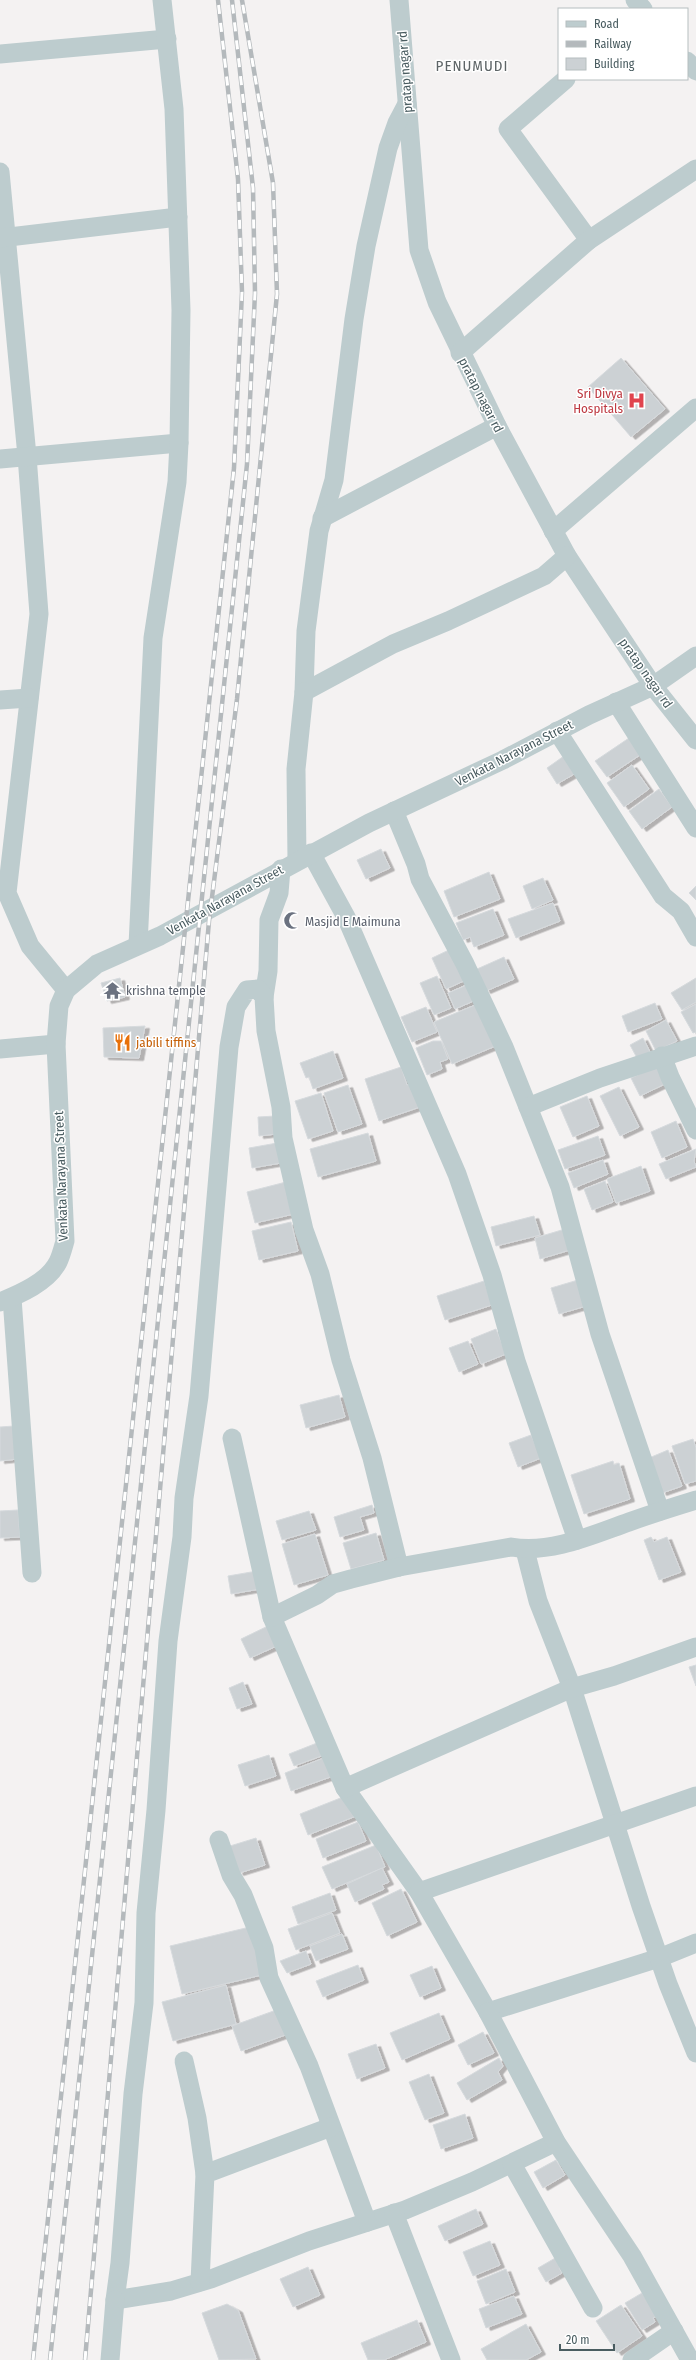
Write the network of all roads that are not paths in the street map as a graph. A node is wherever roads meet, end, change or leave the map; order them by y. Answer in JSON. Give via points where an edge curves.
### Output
{"nodes":[{"id":1,"x":162,"y":0,"type":"edge"},
{"id":2,"x":399,"y":0,"type":"edge"},
{"id":3,"x":635,"y":0,"type":"edge"},
{"id":4,"x":642,"y":8,"type":"edge"},
{"id":5,"x":167,"y":39,"type":"junction"},
{"id":6,"x":0,"y":54,"type":"edge"},
{"id":7,"x":688,"y":62,"type":"edge"},
{"id":8,"x":696,"y":71,"type":"edge"},
{"id":9,"x":565,"y":80,"type":"edge"},
{"id":10,"x":407,"y":104,"type":"junction"},
{"id":11,"x":696,"y":169,"type":"edge"},
{"id":12,"x":0,"y":172,"type":"edge"},
{"id":13,"x":178,"y":217,"type":"junction"},
{"id":14,"x":3,"y":238,"type":"edge"},
{"id":15,"x":589,"y":240,"type":"junction"},
{"id":16,"x":460,"y":353,"type":"junction"},
{"id":17,"x":696,"y":408,"type":"edge"},
{"id":18,"x":497,"y":426,"type":"junction"},
{"id":19,"x":179,"y":443,"type":"junction"},
{"id":20,"x":28,"y":456,"type":"junction"},
{"id":21,"x":0,"y":459,"type":"edge"},
{"id":22,"x":322,"y":518,"type":"junction"},
{"id":23,"x":553,"y":531,"type":"junction"},
{"id":24,"x":567,"y":556,"type":"junction"},
{"id":25,"x":696,"y":656,"type":"edge"},
{"id":26,"x":653,"y":686,"type":"junction"},
{"id":27,"x":304,"y":692,"type":"junction"},
{"id":28,"x":29,"y":698,"type":"junction"},
{"id":29,"x":0,"y":700,"type":"edge"},
{"id":30,"x":616,"y":702,"type":"junction"},
{"id":31,"x":557,"y":731,"type":"junction"},
{"id":32,"x":696,"y":740,"type":"edge"},
{"id":33,"x":394,"y":811,"type":"junction"},
{"id":34,"x":696,"y":828,"type":"edge"},
{"id":35,"x":296,"y":861,"type":"junction"},
{"id":36,"x":696,"y":938,"type":"edge"},
{"id":37,"x":138,"y":945,"type":"junction"},
{"id":38,"x":66,"y":990,"type":"junction"},
{"id":39,"x":264,"y":996,"type":"junction"},
{"id":40,"x":56,"y":1044,"type":"junction"},
{"id":41,"x":696,"y":1046,"type":"edge"},
{"id":42,"x":0,"y":1049,"type":"edge"},
{"id":43,"x":662,"y":1056,"type":"junction"},
{"id":44,"x":528,"y":1107,"type":"junction"},
{"id":45,"x":696,"y":1130,"type":"edge"},
{"id":46,"x":6,"y":1300,"type":"edge"},
{"id":47,"x":232,"y":1438,"type":"dead end"},
{"id":48,"x":696,"y":1500,"type":"edge"},
{"id":49,"x":660,"y":1511,"type":"junction"},
{"id":50,"x":577,"y":1540,"type":"junction"},
{"id":51,"x":526,"y":1550,"type":"junction"},
{"id":52,"x":398,"y":1567,"type":"junction"},
{"id":53,"x":32,"y":1573,"type":"dead end"},
{"id":54,"x":272,"y":1618,"type":"junction"},
{"id":55,"x":696,"y":1647,"type":"edge"},
{"id":56,"x":572,"y":1688,"type":"junction"},
{"id":57,"x":345,"y":1788,"type":"junction"},
{"id":58,"x":696,"y":1796,"type":"edge"},
{"id":59,"x":614,"y":1824,"type":"junction"},
{"id":60,"x":219,"y":1840,"type":"dead end"},
{"id":61,"x":419,"y":1892,"type":"junction"},
{"id":62,"x":696,"y":1944,"type":"edge"},
{"id":63,"x":659,"y":1958,"type":"junction"},
{"id":64,"x":488,"y":2012,"type":"junction"},
{"id":65,"x":696,"y":2053,"type":"edge"},
{"id":66,"x":184,"y":2061,"type":"dead end"},
{"id":67,"x":331,"y":2127,"type":"junction"},
{"id":68,"x":556,"y":2142,"type":"junction"},
{"id":69,"x":512,"y":2164,"type":"junction"},
{"id":70,"x":205,"y":2174,"type":"junction"},
{"id":71,"x":394,"y":2213,"type":"junction"},
{"id":72,"x":367,"y":2222,"type":"junction"},
{"id":73,"x":200,"y":2282,"type":"junction"},
{"id":74,"x":115,"y":2300,"type":"junction"},
{"id":75,"x":593,"y":2308,"type":"dead end"},
{"id":76,"x":674,"y":2331,"type":"junction"},
{"id":77,"x":110,"y":2360,"type":"edge"},
{"id":78,"x":451,"y":2360,"type":"edge"},
{"id":79,"x":632,"y":2360,"type":"edge"},
{"id":80,"x":690,"y":2360,"type":"edge"}],
"edges":[{"from":1,"to":5,"type":"street"},
{"from":2,"to":10,"type":"street","name":"pratap nagar rd"},
{"from":3,"to":4,"type":"street"},
{"from":5,"to":6,"type":"street"},
{"from":5,"to":13,"type":"street","via":[[174,109]]},
{"from":7,"to":8,"type":"street"},
{"from":9,"to":15,"type":"street","via":[[508,130]]},
{"from":10,"to":16,"type":"street","name":"pratap nagar rd","via":[[419,250],[437,302]]},
{"from":10,"to":22,"type":"street","via":[[388,148],[366,246],[334,480]]},
{"from":11,"to":15,"type":"street"},
{"from":12,"to":14,"type":"street"},
{"from":13,"to":14,"type":"street"},
{"from":13,"to":19,"type":"street","via":[[181,310]]},
{"from":14,"to":20,"type":"street"},
{"from":15,"to":16,"type":"street"},
{"from":16,"to":18,"type":"street","name":"pratap nagar rd"},
{"from":17,"to":23,"type":"street"},
{"from":18,"to":22,"type":"street"},
{"from":18,"to":23,"type":"street","name":"pratap nagar rd"},
{"from":19,"to":20,"type":"street"},
{"from":19,"to":37,"type":"street","via":[[177,482],[153,638]]},
{"from":20,"to":21,"type":"street"},
{"from":20,"to":28,"type":"street","via":[[39,614]]},
{"from":22,"to":27,"type":"street","via":[[306,631]]},
{"from":23,"to":24,"type":"street","name":"pratap nagar rd"},
{"from":24,"to":26,"type":"street","name":"pratap nagar rd"},
{"from":24,"to":27,"type":"street","via":[[544,576],[393,644]]},
{"from":25,"to":26,"type":"street","name":"Venkata Narayana Street"},
{"from":26,"to":30,"type":"street","name":"Venkata Narayana Street"},
{"from":26,"to":32,"type":"street","name":"pratap nagar rd"},
{"from":27,"to":35,"type":"street","via":[[296,769]]},
{"from":28,"to":29,"type":"street"},
{"from":28,"to":38,"type":"street","via":[[7,892],[30,946]]},
{"from":30,"to":31,"type":"street","name":"Venkata Narayana Street"},
{"from":30,"to":34,"type":"street"},
{"from":31,"to":33,"type":"street","name":"Venkata Narayana Street","via":[[503,760]]},
{"from":31,"to":36,"type":"street","via":[[663,896],[681,911]]},
{"from":33,"to":35,"type":"street","name":"Venkata Narayana Street"},
{"from":33,"to":44,"type":"street","via":[[420,879],[479,991]]},
{"from":35,"to":37,"type":"street","name":"Venkata Narayana Street","via":[[160,936]]},
{"from":35,"to":39,"type":"street","via":[[279,893],[269,920],[268,971]]},
{"from":35,"to":50,"type":"street","via":[[346,916],[457,1174],[492,1275],[516,1361]]},
{"from":37,"to":38,"type":"street","name":"Venkata Narayana Street","via":[[97,964]]},
{"from":38,"to":40,"type":"street","name":"Venkata Narayana Street","via":[[59,1006]]},
{"from":39,"to":52,"type":"street","via":[[266,1031],[281,1107],[283,1138],[304,1230],[320,1274],[341,1360],[372,1458]]},
{"from":39,"to":74,"type":"street","via":[[258,989],[247,990],[240,998],[229,1047],[199,1396],[184,1498],[182,1537],[168,1641],[146,1913],[144,2003],[133,2094]]},
{"from":40,"to":42,"type":"street"},
{"from":40,"to":46,"type":"street","name":"Venkata Narayana Street","via":[[65,1241],[58,1262],[46,1277]]},
{"from":41,"to":43,"type":"street"},
{"from":43,"to":44,"type":"street"},
{"from":43,"to":45,"type":"street"},
{"from":44,"to":49,"type":"street","via":[[567,1207],[598,1327]]},
{"from":46,"to":53,"type":"street"},
{"from":47,"to":54,"type":"street"},
{"from":48,"to":49,"type":"street"},
{"from":49,"to":50,"type":"street"},
{"from":50,"to":51,"type":"street"},
{"from":51,"to":52,"type":"street","via":[[511,1548]]},
{"from":51,"to":56,"type":"street","via":[[548,1632]]},
{"from":52,"to":54,"type":"street","via":[[333,1584],[317,1596]]},
{"from":54,"to":57,"type":"street"},
{"from":55,"to":56,"type":"street"},
{"from":56,"to":57,"type":"street"},
{"from":56,"to":59,"type":"street"},
{"from":57,"to":61,"type":"street"},
{"from":58,"to":59,"type":"street"},
{"from":59,"to":61,"type":"street"},
{"from":59,"to":63,"type":"street"},
{"from":60,"to":67,"type":"street","via":[[231,1875],[244,1895],[264,1948],[269,1978],[307,2061]]},
{"from":61,"to":64,"type":"street"},
{"from":62,"to":63,"type":"street"},
{"from":63,"to":64,"type":"street"},
{"from":63,"to":65,"type":"street"},
{"from":64,"to":68,"type":"street"},
{"from":66,"to":70,"type":"street","via":[[197,2118]]},
{"from":67,"to":70,"type":"street"},
{"from":67,"to":72,"type":"street"},
{"from":68,"to":69,"type":"street"},
{"from":68,"to":76,"type":"street","via":[[632,2256]]},
{"from":69,"to":71,"type":"street"},
{"from":69,"to":75,"type":"street"},
{"from":70,"to":73,"type":"street"},
{"from":71,"to":72,"type":"street"},
{"from":71,"to":78,"type":"street"},
{"from":72,"to":73,"type":"street"},
{"from":73,"to":74,"type":"street","via":[[171,2291]]},
{"from":74,"to":77,"type":"street"},
{"from":76,"to":79,"type":"street"},
{"from":76,"to":80,"type":"street"}]}
